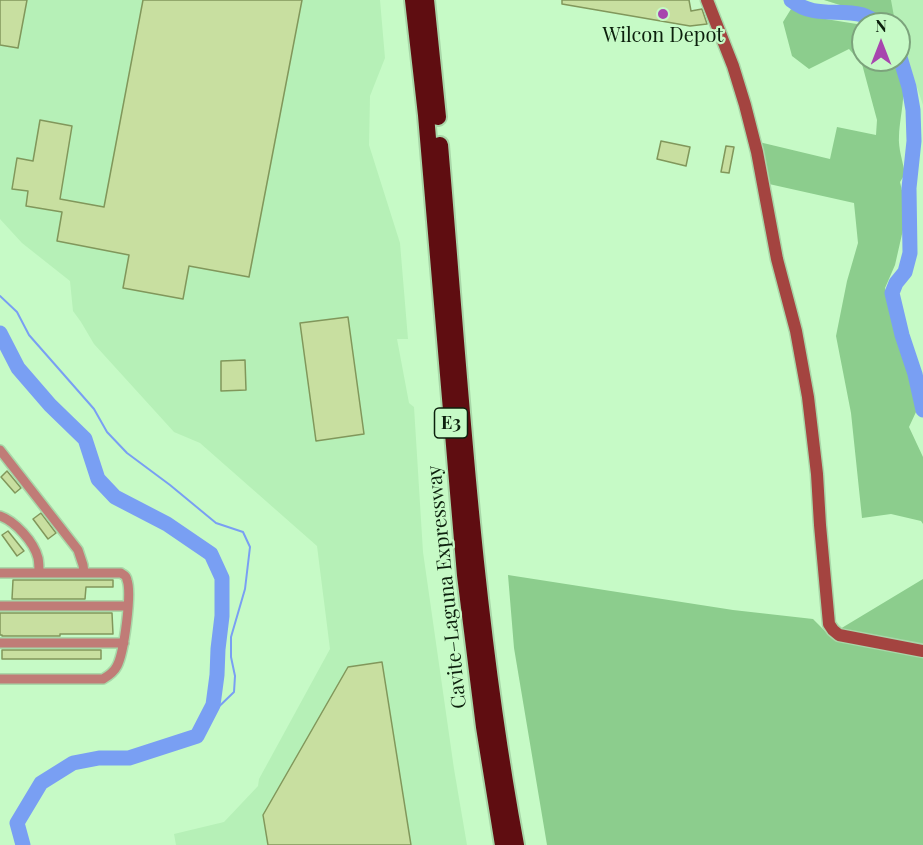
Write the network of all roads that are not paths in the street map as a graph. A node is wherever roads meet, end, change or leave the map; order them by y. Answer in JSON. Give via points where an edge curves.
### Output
{"nodes":[{"id":1,"x":413,"y":0,"type":"edge"},
{"id":2,"x":426,"y":0,"type":"edge"},
{"id":3,"x":707,"y":0,"type":"edge"},
{"id":4,"x":2,"y":457,"type":"edge"},
{"id":5,"x":0,"y":516,"type":"edge"},
{"id":6,"x":0,"y":573,"type":"edge"},
{"id":7,"x":39,"y":573,"type":"junction"},
{"id":8,"x":84,"y":573,"type":"junction"},
{"id":9,"x":0,"y":606,"type":"edge"},
{"id":10,"x":128,"y":606,"type":"junction"},
{"id":11,"x":0,"y":643,"type":"edge"},
{"id":12,"x":124,"y":644,"type":"junction"},
{"id":13,"x":923,"y":651,"type":"edge"},
{"id":14,"x":0,"y":679,"type":"edge"},
{"id":15,"x":503,"y":845,"type":"edge"},
{"id":16,"x":516,"y":845,"type":"edge"}],
"edges":[{"from":1,"to":15,"type":"highway","name":"Cavite–Laguna Expressway","number":"E3","via":[[466,585]]},
{"from":2,"to":16,"type":"highway","name":"Cavite–Laguna Expressway","number":"E3","via":[[483,625]]},
{"from":3,"to":13,"type":"street","via":[[745,105],[796,331],[817,474],[829,624],[839,635]]},
{"from":4,"to":8,"type":"street","via":[[78,550]]},
{"from":5,"to":7,"type":"street","via":[[10,520],[35,550]]},
{"from":6,"to":7,"type":"street"},
{"from":7,"to":8,"type":"street"},
{"from":8,"to":10,"type":"street","via":[[126,576]]},
{"from":9,"to":10,"type":"street"},
{"from":10,"to":12,"type":"street"},
{"from":11,"to":12,"type":"street"},
{"from":12,"to":14,"type":"street","via":[[115,670],[103,679]]}]}
